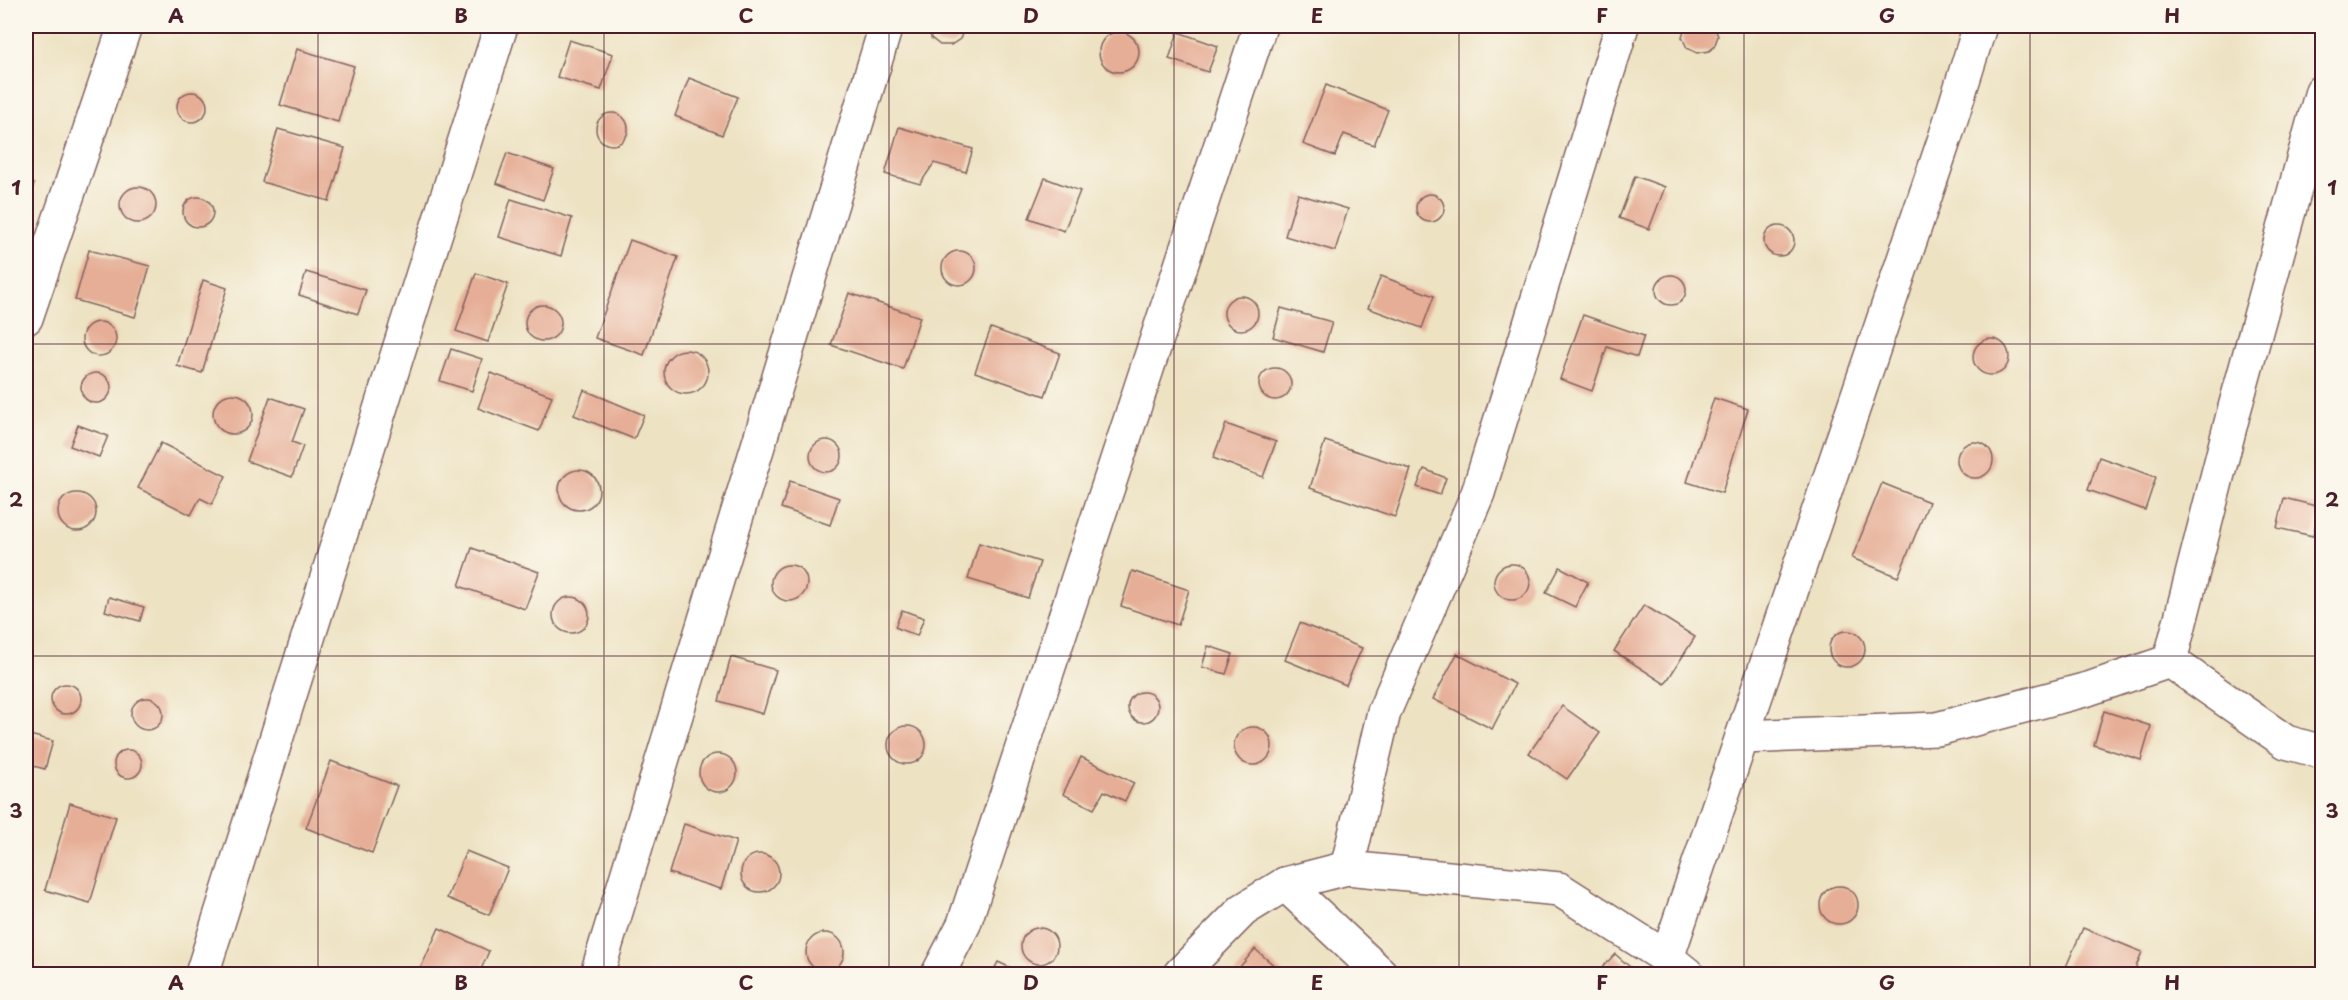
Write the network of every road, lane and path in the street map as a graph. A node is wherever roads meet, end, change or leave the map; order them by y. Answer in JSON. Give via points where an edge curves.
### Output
{"nodes":[{"id":1,"x":124,"y":26,"type":"edge"},
{"id":2,"x":501,"y":26,"type":"edge"},
{"id":3,"x":886,"y":26,"type":"edge"},
{"id":4,"x":1260,"y":26,"type":"edge"},
{"id":5,"x":1622,"y":26,"type":"edge"},
{"id":6,"x":1980,"y":26,"type":"edge"},
{"id":7,"x":2322,"y":91,"type":"edge"},
{"id":8,"x":26,"y":318,"type":"edge"},
{"id":9,"x":2170,"y":661,"type":"junction"},
{"id":10,"x":1742,"y":737,"type":"junction"},
{"id":11,"x":2322,"y":752,"type":"edge"},
{"id":12,"x":1347,"y":868,"type":"junction"},
{"id":13,"x":1285,"y":884,"type":"junction"},
{"id":14,"x":1677,"y":966,"type":"edge"},
{"id":15,"x":202,"y":975,"type":"edge"},
{"id":16,"x":597,"y":975,"type":"edge"},
{"id":17,"x":938,"y":975,"type":"edge"},
{"id":18,"x":1180,"y":975,"type":"edge"},
{"id":19,"x":1381,"y":975,"type":"edge"}],
"edges":[{"from":1,"to":8,"type":"street"},
{"from":2,"to":15,"type":"street"},
{"from":3,"to":16,"type":"street"},
{"from":4,"to":17,"type":"street","via":[[964,924]]},
{"from":5,"to":12,"type":"street","via":[[1478,494],[1384,712]]},
{"from":6,"to":10,"type":"street"},
{"from":7,"to":9,"type":"street"},
{"from":9,"to":10,"type":"street","via":[[2088,689],[1937,729]]},
{"from":9,"to":11,"type":"street","via":[[2286,742]]},
{"from":10,"to":14,"type":"street"},
{"from":12,"to":13,"type":"street"},
{"from":12,"to":14,"type":"street","via":[[1559,889]]},
{"from":13,"to":18,"type":"street","via":[[1243,910]]},
{"from":13,"to":19,"type":"street"}]}
